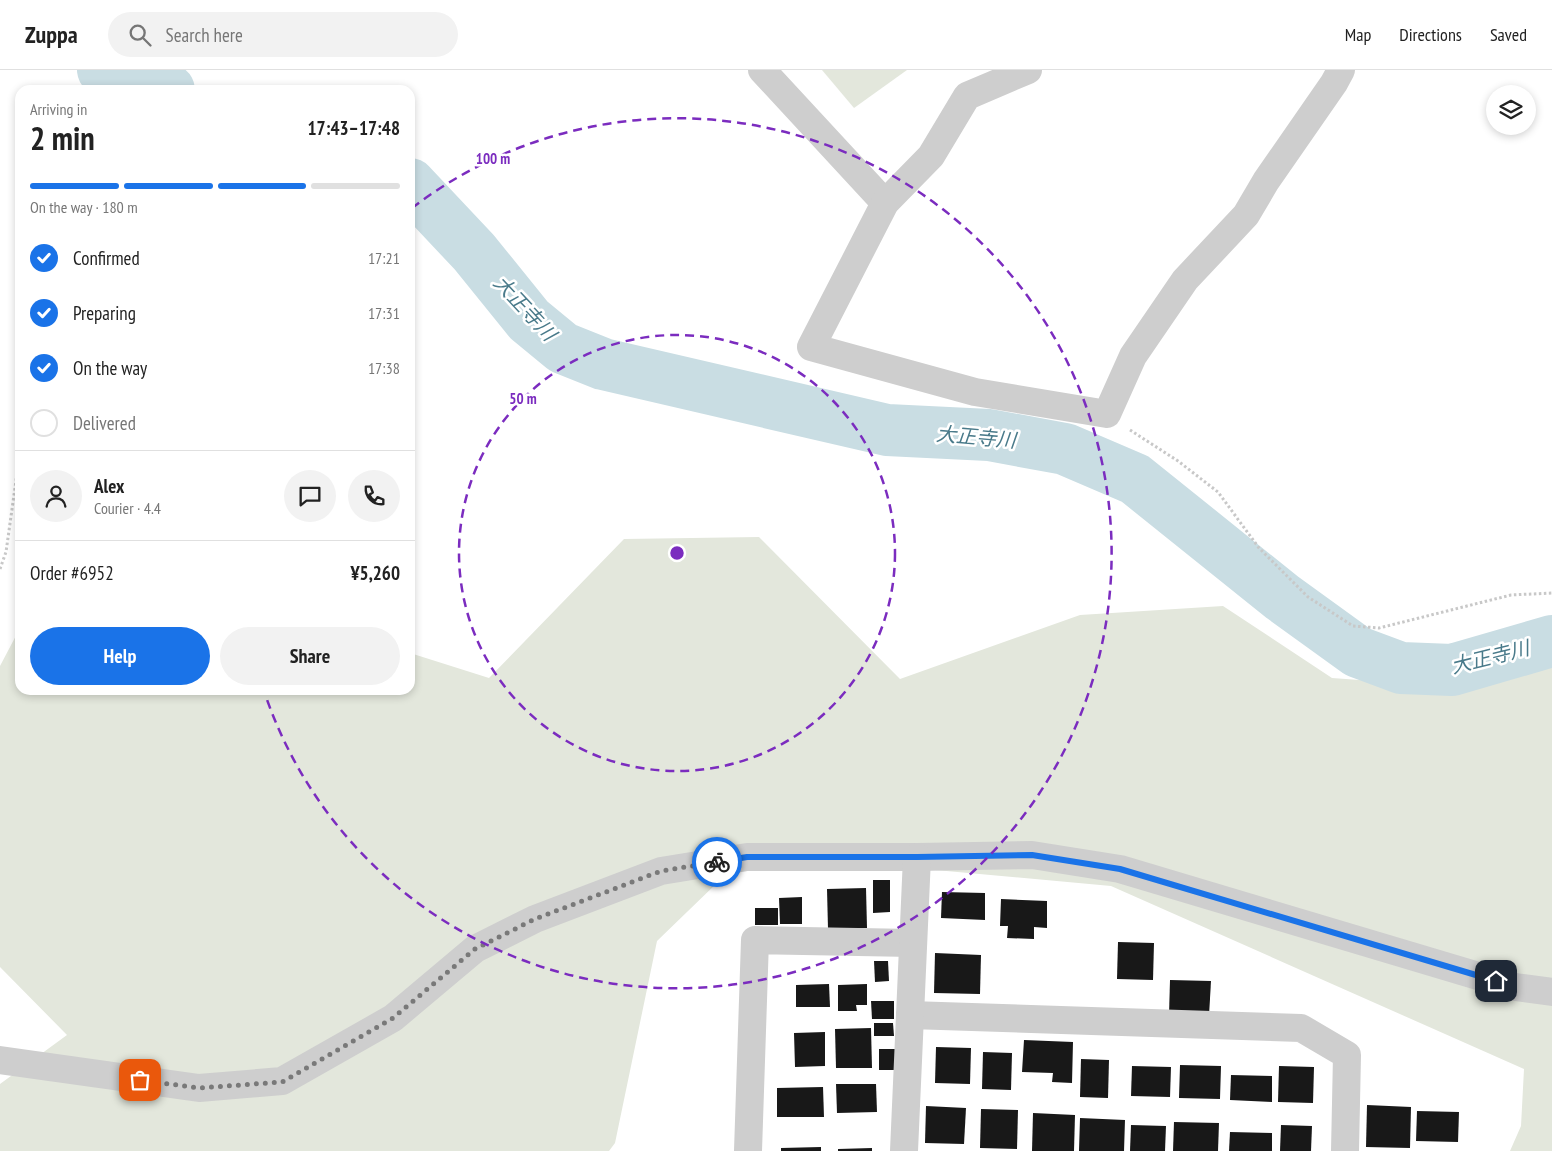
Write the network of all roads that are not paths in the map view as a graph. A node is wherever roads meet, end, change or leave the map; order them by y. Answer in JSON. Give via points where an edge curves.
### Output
{"nodes":[{"id":1,"x":762,"y":70,"type":"edge"},
{"id":2,"x":1028,"y":70,"type":"edge"},
{"id":3,"x":1341,"y":70,"type":"edge"},
{"id":4,"x":884,"y":203,"type":"junction"},
{"id":5,"x":917,"y":857,"type":"junction"},
{"id":6,"x":913,"y":943,"type":"junction"},
{"id":7,"x":1552,"y":992,"type":"edge"},
{"id":8,"x":910,"y":1015,"type":"junction"},
{"id":9,"x":0,"y":1060,"type":"edge"},
{"id":10,"x":748,"y":1151,"type":"edge"},
{"id":11,"x":904,"y":1151,"type":"edge"},
{"id":12,"x":1345,"y":1151,"type":"edge"}],
"edges":[{"from":1,"to":4,"type":"street"},
{"from":2,"to":4,"type":"street","via":[[967,96],[931,156]]},
{"from":3,"to":4,"type":"street","via":[[1246,215],[1185,280],[1133,356],[1107,414],[975,392],[811,347]]},
{"from":5,"to":6,"type":"street"},
{"from":5,"to":7,"type":"street","via":[[1032,855],[1120,869],[1515,987]]},
{"from":5,"to":9,"type":"street","via":[[747,857],[661,871],[535,919],[475,949],[393,1018],[282,1082],[199,1088]]},
{"from":6,"to":8,"type":"street"},
{"from":6,"to":10,"type":"street","via":[[756,940]]},
{"from":8,"to":11,"type":"street"},
{"from":8,"to":12,"type":"street","via":[[1301,1028],[1347,1055]]}]}
